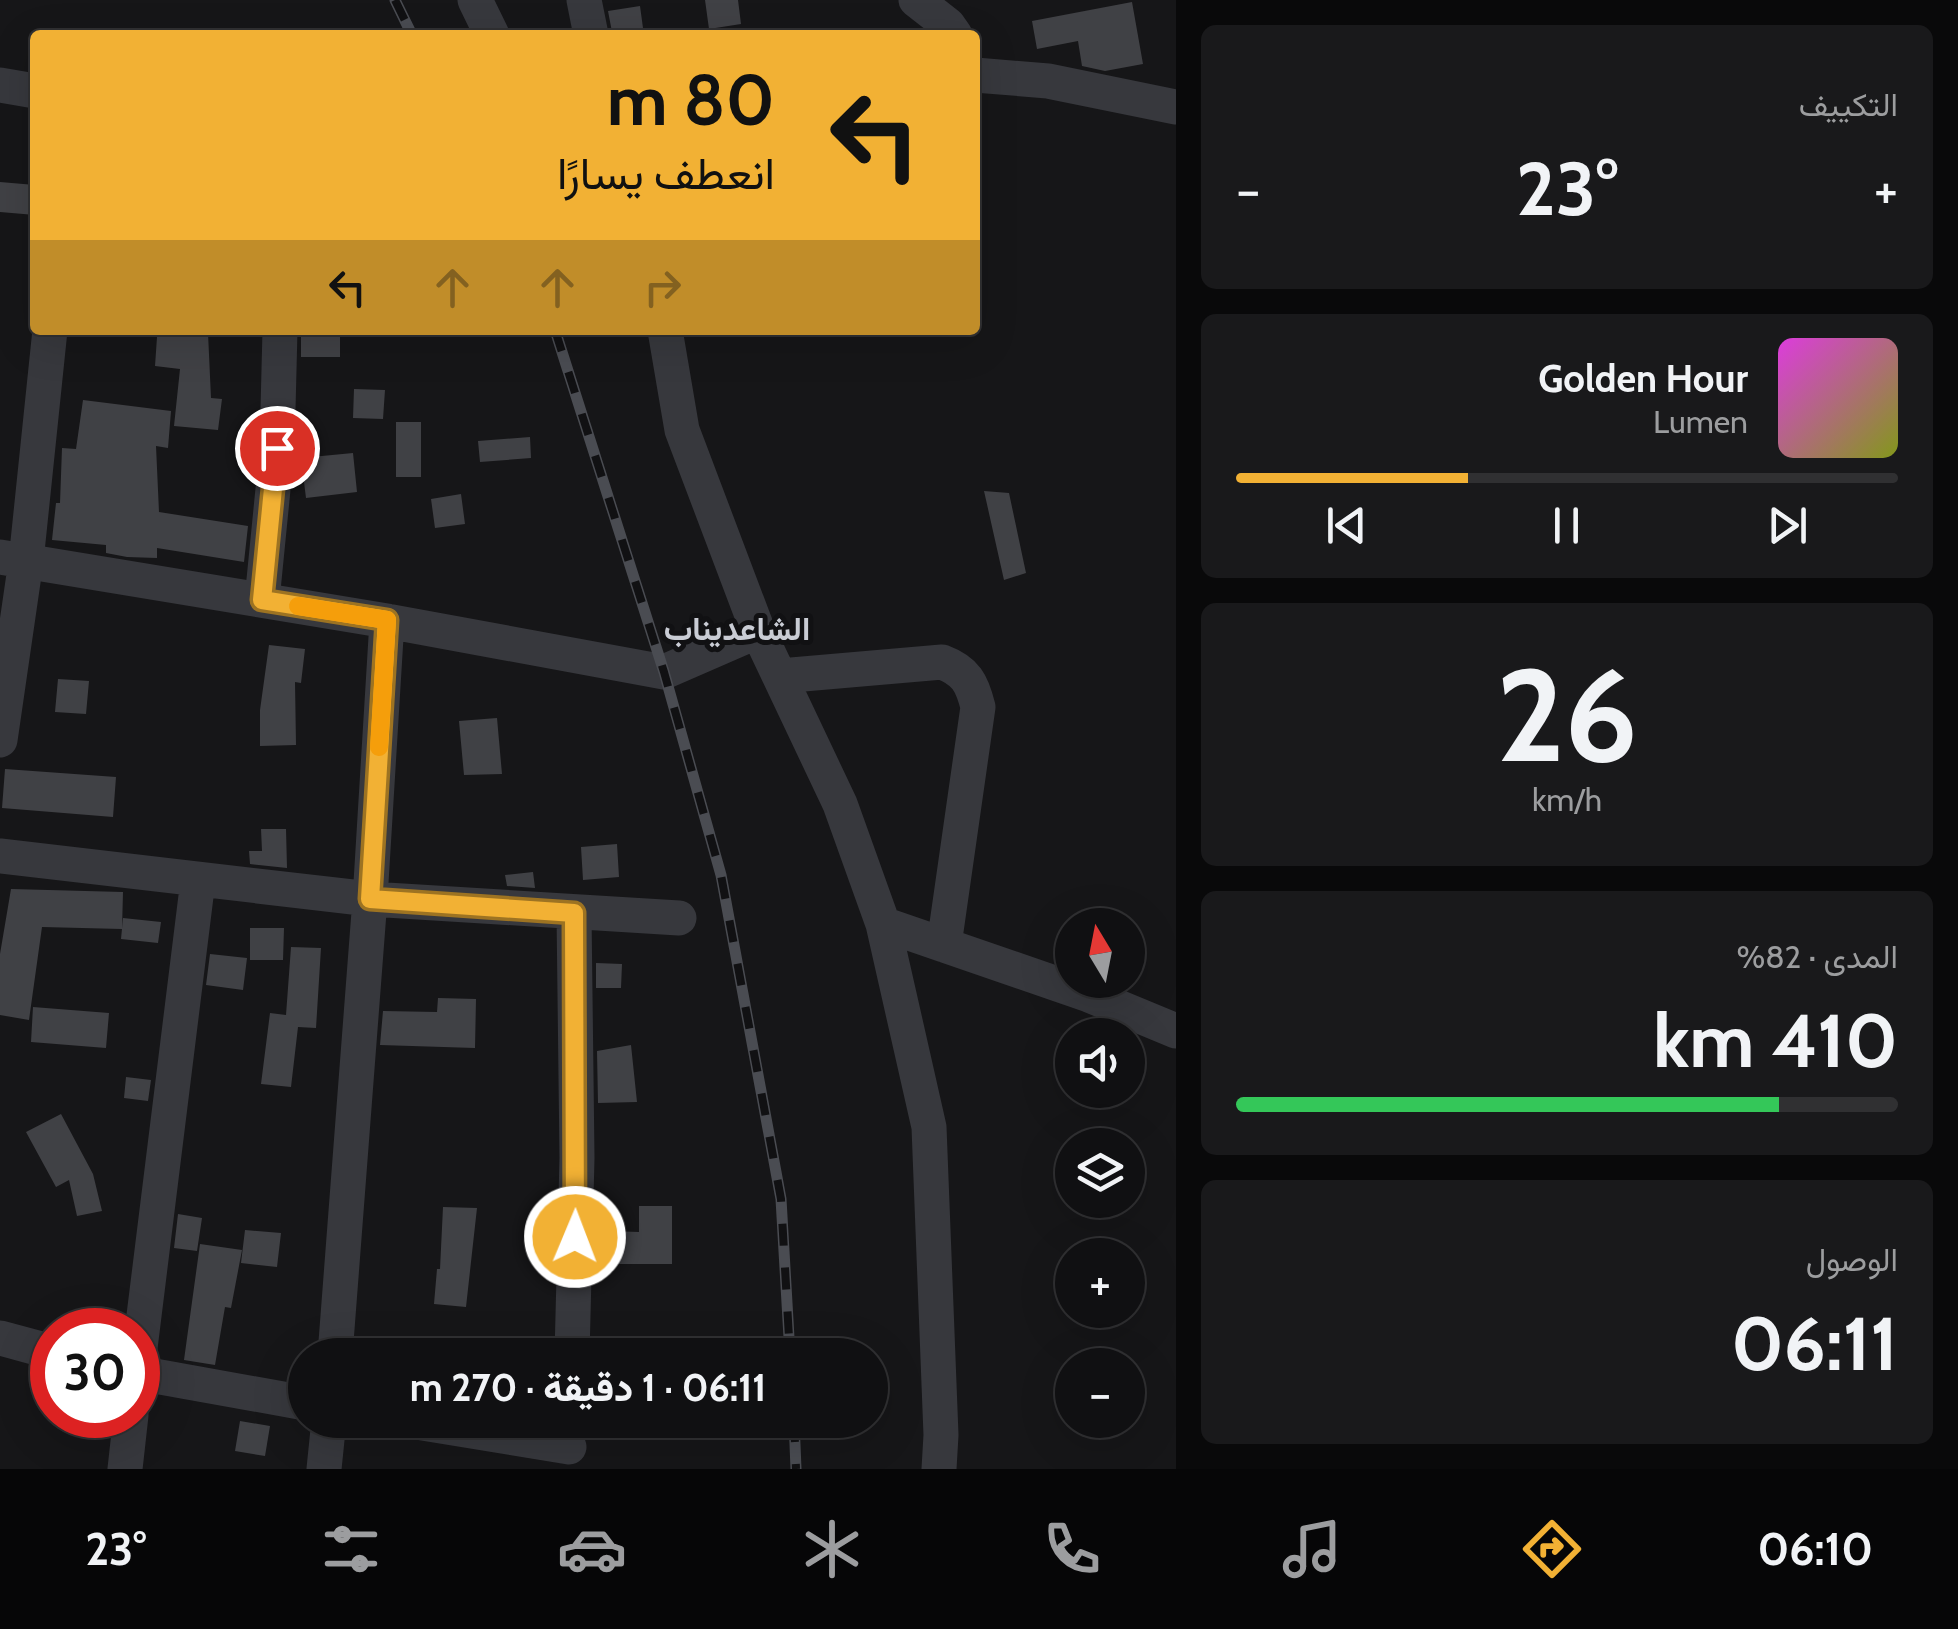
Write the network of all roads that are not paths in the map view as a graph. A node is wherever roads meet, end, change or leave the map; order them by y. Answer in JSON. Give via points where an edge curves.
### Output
{"nodes":[{"id":1,"x":475,"y":0,"type":"edge"},
{"id":2,"x":584,"y":0,"type":"edge"},
{"id":3,"x":928,"y":3,"type":"edge"},
{"id":4,"x":490,"y":30,"type":"edge"},
{"id":5,"x":591,"y":30,"type":"edge"},
{"id":6,"x":952,"y":30,"type":"edge"},
{"id":7,"x":980,"y":75,"type":"edge"},
{"id":8,"x":0,"y":85,"type":"edge"},
{"id":9,"x":30,"y":90,"type":"edge"},
{"id":10,"x":1176,"y":107,"type":"edge"},
{"id":11,"x":49,"y":335,"type":"edge"},
{"id":12,"x":280,"y":335,"type":"edge"},
{"id":13,"x":666,"y":335,"type":"edge"},
{"id":14,"x":13,"y":559,"type":"edge"},
{"id":15,"x":262,"y":600,"type":"junction"},
{"id":16,"x":387,"y":620,"type":"junction"},
{"id":17,"x":758,"y":631,"type":"junction"},
{"id":18,"x":780,"y":676,"type":"junction"},
{"id":19,"x":0,"y":740,"type":"edge"},
{"id":20,"x":0,"y":856,"type":"edge"},
{"id":21,"x":198,"y":880,"type":"junction"},
{"id":22,"x":370,"y":899,"type":"junction"},
{"id":23,"x":574,"y":913,"type":"junction"},
{"id":24,"x":678,"y":918,"type":"dead end"},
{"id":25,"x":883,"y":924,"type":"junction"},
{"id":26,"x":944,"y":945,"type":"junction"},
{"id":27,"x":1176,"y":1031,"type":"edge"},
{"id":28,"x":145,"y":1308,"type":"edge"},
{"id":29,"x":0,"y":1338,"type":"edge"},
{"id":30,"x":336,"y":1338,"type":"edge"},
{"id":31,"x":572,"y":1338,"type":"edge"},
{"id":32,"x":30,"y":1346,"type":"edge"},
{"id":33,"x":160,"y":1377,"type":"edge"},
{"id":34,"x":288,"y":1400,"type":"edge"},
{"id":35,"x":128,"y":1438,"type":"edge"},
{"id":36,"x":328,"y":1438,"type":"edge"},
{"id":37,"x":523,"y":1438,"type":"edge"},
{"id":38,"x":569,"y":1445,"type":"edge"},
{"id":39,"x":125,"y":1469,"type":"edge"},
{"id":40,"x":324,"y":1469,"type":"edge"},
{"id":41,"x":939,"y":1469,"type":"edge"}],
"edges":[{"from":1,"to":4,"type":"street"},
{"from":2,"to":5,"type":"street"},
{"from":3,"to":6,"type":"street"},
{"from":7,"to":10,"type":"street","via":[[1048,81]]},
{"from":8,"to":9,"type":"street"},
{"from":11,"to":14,"type":"street"},
{"from":12,"to":15,"type":"street"},
{"from":13,"to":17,"type":"street","via":[[682,430]]},
{"from":14,"to":15,"type":"street"},
{"from":14,"to":19,"type":"street"},
{"from":15,"to":16,"type":"street"},
{"from":16,"to":17,"type":"street","via":[[664,672]]},
{"from":16,"to":22,"type":"street"},
{"from":17,"to":18,"type":"street"},
{"from":18,"to":25,"type":"street","via":[[840,804]]},
{"from":18,"to":26,"type":"street","via":[[942,662],[961,669],[972,686],[978,708]]},
{"from":20,"to":21,"type":"street"},
{"from":21,"to":22,"type":"street"},
{"from":21,"to":28,"type":"street"},
{"from":22,"to":23,"type":"street"},
{"from":22,"to":30,"type":"street"},
{"from":23,"to":24,"type":"street"},
{"from":23,"to":31,"type":"street"},
{"from":25,"to":26,"type":"street"},
{"from":25,"to":41,"type":"street","via":[[929,1127]]},
{"from":26,"to":27,"type":"street"},
{"from":29,"to":32,"type":"street"},
{"from":33,"to":34,"type":"street"},
{"from":35,"to":39,"type":"street"},
{"from":36,"to":40,"type":"street"},
{"from":37,"to":38,"type":"street"}]}
